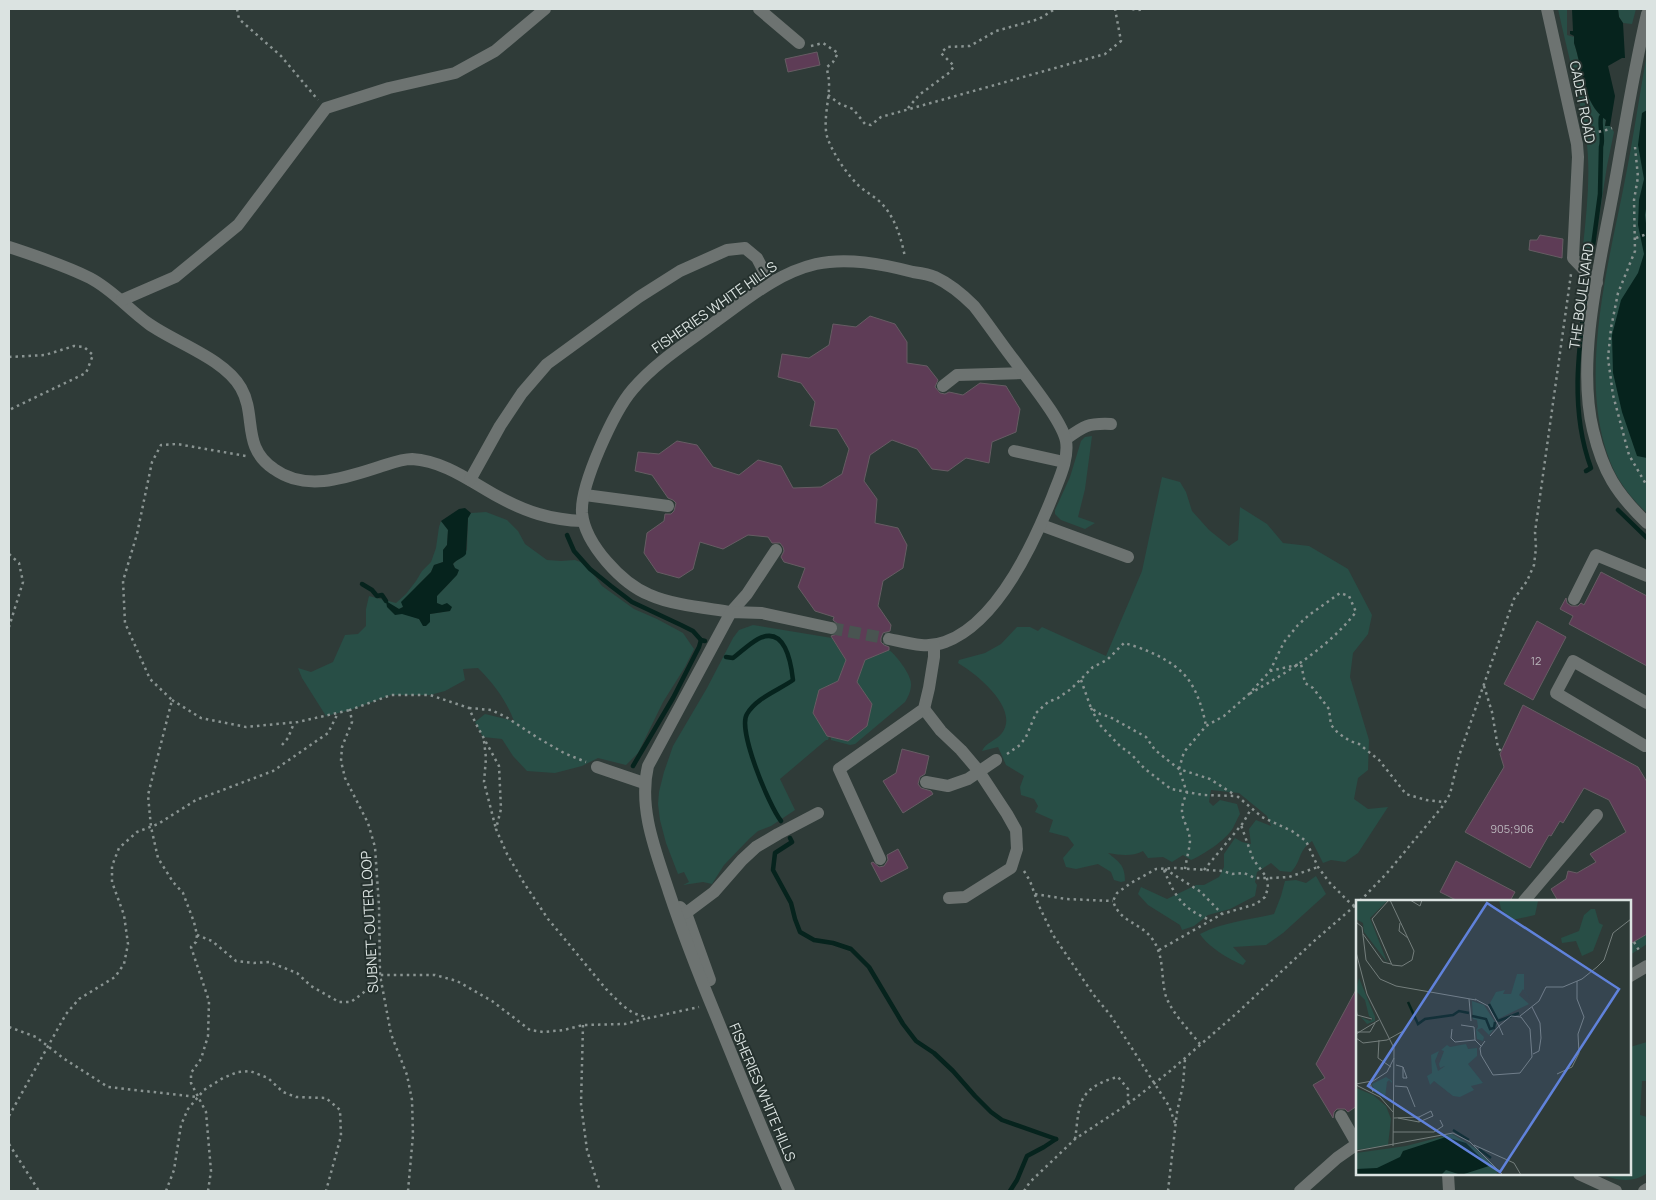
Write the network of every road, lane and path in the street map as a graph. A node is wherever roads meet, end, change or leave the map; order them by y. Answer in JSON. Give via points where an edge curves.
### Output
{"nodes":[{"id":1,"x":237,"y":9,"type":"edge"},
{"id":2,"x":545,"y":9,"type":"edge"},
{"id":3,"x":760,"y":9,"type":"edge"},
{"id":4,"x":1056,"y":9,"type":"edge"},
{"id":5,"x":1115,"y":9,"type":"edge"},
{"id":6,"x":1132,"y":9,"type":"edge"},
{"id":7,"x":1143,"y":9,"type":"edge"},
{"id":8,"x":1547,"y":9,"type":"edge"},
{"id":9,"x":1647,"y":14,"type":"edge"},
{"id":10,"x":799,"y":43,"type":"joint"},
{"id":11,"x":828,"y":95,"type":"junction"},
{"id":12,"x":326,"y":108,"type":"junction"},
{"id":13,"x":907,"y":110,"type":"junction"},
{"id":14,"x":1635,"y":144,"type":"dead end"},
{"id":15,"x":1647,"y":234,"type":"edge"},
{"id":16,"x":1636,"y":238,"type":"junction"},
{"id":17,"x":9,"y":247,"type":"edge"},
{"id":18,"x":1573,"y":258,"type":"junction"},
{"id":19,"x":908,"y":270,"type":"junction"},
{"id":20,"x":770,"y":283,"type":"junction"},
{"id":21,"x":1597,"y":283,"type":"junction"},
{"id":22,"x":122,"y":300,"type":"junction"},
{"id":23,"x":9,"y":357,"type":"edge"},
{"id":24,"x":1023,"y":372,"type":"junction"},
{"id":25,"x":943,"y":386,"type":"dead end"},
{"id":26,"x":9,"y":410,"type":"edge"},
{"id":27,"x":1111,"y":424,"type":"dead end"},
{"id":28,"x":1066,"y":439,"type":"junction"},
{"id":29,"x":1014,"y":451,"type":"dead end"},
{"id":30,"x":262,"y":459,"type":"junction"},
{"id":31,"x":1064,"y":462,"type":"junction"},
{"id":32,"x":470,"y":480,"type":"junction"},
{"id":33,"x":1647,"y":486,"type":"edge"},
{"id":34,"x":585,"y":495,"type":"junction"},
{"id":35,"x":668,"y":506,"type":"dead end"},
{"id":36,"x":583,"y":521,"type":"junction"},
{"id":37,"x":1647,"y":523,"type":"edge"},
{"id":38,"x":1041,"y":525,"type":"junction"},
{"id":39,"x":776,"y":550,"type":"dead end"},
{"id":40,"x":9,"y":554,"type":"edge"},
{"id":41,"x":1128,"y":557,"type":"dead end"},
{"id":42,"x":1647,"y":576,"type":"edge"},
{"id":43,"x":1574,"y":599,"type":"dead end"},
{"id":44,"x":731,"y":612,"type":"junction"},
{"id":45,"x":9,"y":627,"type":"edge"},
{"id":46,"x":831,"y":628,"type":"tunnel mouth"},
{"id":47,"x":890,"y":639,"type":"tunnel mouth"},
{"id":48,"x":934,"y":646,"type":"junction"},
{"id":49,"x":1301,"y":664,"type":"junction"},
{"id":50,"x":1270,"y":671,"type":"junction"},
{"id":51,"x":1081,"y":679,"type":"junction"},
{"id":52,"x":1484,"y":685,"type":"junction"},
{"id":53,"x":1249,"y":694,"type":"junction"},
{"id":54,"x":172,"y":700,"type":"junction"},
{"id":55,"x":1647,"y":703,"type":"edge"},
{"id":56,"x":468,"y":708,"type":"junction"},
{"id":57,"x":1091,"y":708,"type":"junction"},
{"id":58,"x":924,"y":709,"type":"junction"},
{"id":59,"x":350,"y":710,"type":"junction"},
{"id":60,"x":338,"y":713,"type":"junction"},
{"id":61,"x":294,"y":722,"type":"junction"},
{"id":62,"x":1206,"y":726,"type":"junction"},
{"id":63,"x":483,"y":737,"type":"junction"},
{"id":64,"x":282,"y":745,"type":"dead end"},
{"id":65,"x":1646,"y":746,"type":"edge"},
{"id":66,"x":1501,"y":751,"type":"dead end"},
{"id":67,"x":996,"y":760,"type":"joint"},
{"id":68,"x":597,"y":767,"type":"joint"},
{"id":69,"x":978,"y":770,"type":"junction"},
{"id":70,"x":1179,"y":770,"type":"junction"},
{"id":71,"x":644,"y":782,"type":"junction"},
{"id":72,"x":926,"y":782,"type":"dead end"},
{"id":73,"x":1187,"y":793,"type":"junction"},
{"id":74,"x":1237,"y":796,"type":"junction"},
{"id":75,"x":1445,"y":802,"type":"junction"},
{"id":76,"x":1252,"y":809,"type":"junction"},
{"id":77,"x":818,"y":813,"type":"dead end"},
{"id":78,"x":1597,"y":815,"type":"dead end"},
{"id":79,"x":1241,"y":825,"type":"junction"},
{"id":80,"x":151,"y":826,"type":"junction"},
{"id":81,"x":496,"y":829,"type":"junction"},
{"id":82,"x":1015,"y":854,"type":"junction"},
{"id":83,"x":880,"y":859,"type":"dead end"},
{"id":84,"x":660,"y":866,"type":"junction"},
{"id":85,"x":1318,"y":867,"type":"junction"},
{"id":86,"x":1164,"y":868,"type":"junction"},
{"id":87,"x":1185,"y":868,"type":"junction"},
{"id":88,"x":1204,"y":870,"type":"junction"},
{"id":89,"x":1267,"y":878,"type":"junction"},
{"id":90,"x":1034,"y":894,"type":"junction"},
{"id":91,"x":949,"y":898,"type":"dead end"},
{"id":92,"x":1361,"y":900,"type":"edge"},
{"id":93,"x":1525,"y":900,"type":"edge"},
{"id":94,"x":1113,"y":901,"type":"junction"},
{"id":95,"x":672,"y":902,"type":"junction"},
{"id":96,"x":1356,"y":905,"type":"edge"},
{"id":97,"x":1356,"y":907,"type":"edge"},
{"id":98,"x":686,"y":913,"type":"junction"},
{"id":99,"x":1222,"y":914,"type":"junction"},
{"id":100,"x":1210,"y":920,"type":"junction"},
{"id":101,"x":197,"y":935,"type":"junction"},
{"id":102,"x":1634,"y":942,"type":"dead end"},
{"id":103,"x":1158,"y":950,"type":"junction"},
{"id":104,"x":1640,"y":952,"type":"dead end"},
{"id":105,"x":1647,"y":966,"type":"edge"},
{"id":106,"x":380,"y":975,"type":"junction"},
{"id":107,"x":1631,"y":975,"type":"edge"},
{"id":108,"x":711,"y":1005,"type":"junction"},
{"id":109,"x":649,"y":1018,"type":"junction"},
{"id":110,"x":583,"y":1025,"type":"junction"},
{"id":111,"x":9,"y":1027,"type":"edge"},
{"id":112,"x":1200,"y":1044,"type":"junction"},
{"id":113,"x":48,"y":1045,"type":"junction"},
{"id":114,"x":1185,"y":1057,"type":"junction"},
{"id":115,"x":1154,"y":1084,"type":"junction"},
{"id":116,"x":198,"y":1097,"type":"junction"},
{"id":117,"x":1128,"y":1104,"type":"junction"},
{"id":118,"x":9,"y":1116,"type":"edge"},
{"id":119,"x":1341,"y":1116,"type":"dead end"},
{"id":120,"x":1176,"y":1126,"type":"junction"},
{"id":121,"x":1075,"y":1139,"type":"junction"},
{"id":122,"x":1356,"y":1142,"type":"edge"},
{"id":123,"x":9,"y":1144,"type":"edge"},
{"id":124,"x":1356,"y":1145,"type":"edge"},
{"id":125,"x":1356,"y":1155,"type":"edge"},
{"id":126,"x":1448,"y":1175,"type":"edge"},
{"id":127,"x":1584,"y":1177,"type":"edge"},
{"id":128,"x":1302,"y":1189,"type":"edge"},
{"id":129,"x":39,"y":1191,"type":"edge"},
{"id":130,"x":166,"y":1191,"type":"edge"},
{"id":131,"x":208,"y":1191,"type":"edge"},
{"id":132,"x":326,"y":1191,"type":"edge"},
{"id":133,"x":408,"y":1191,"type":"edge"},
{"id":134,"x":600,"y":1191,"type":"edge"},
{"id":135,"x":789,"y":1191,"type":"edge"},
{"id":136,"x":1024,"y":1191,"type":"edge"},
{"id":137,"x":1168,"y":1191,"type":"edge"},
{"id":138,"x":1449,"y":1191,"type":"edge"},
{"id":139,"x":1605,"y":1191,"type":"edge"},
{"id":140,"x":1616,"y":1191,"type":"edge"}],
"edges":[{"from":1,"to":12,"type":"path","via":[[239,18],[281,56]]},
{"from":2,"to":12,"type":"street","via":[[495,51],[455,73],[389,88]]},
{"from":3,"to":10,"type":"street"},
{"from":4,"to":13,"type":"path","via":[[1039,19],[996,31],[970,46],[947,46],[940,53],[954,66],[919,95]]},
{"from":5,"to":13,"type":"path","via":[[1120,42],[1105,54]]},
{"from":6,"to":7,"type":"path"},
{"from":8,"to":18,"type":"street","name":"CADET ROAD","via":[[1575,131]]},
{"from":9,"to":21,"type":"street","name":"THE BOULEVARD"},
{"from":10,"to":11,"type":"path","via":[[812,46],[823,43],[838,53],[826,67]]},
{"from":11,"to":13,"type":"path","via":[[853,109],[865,124],[871,125],[881,117]]},
{"from":11,"to":19,"type":"path","via":[[828,140],[860,187],[876,198],[894,220]]},
{"from":12,"to":22,"type":"street","via":[[238,225],[175,277]]},
{"from":14,"to":16,"type":"path","via":[[1638,177],[1634,200]]},
{"from":15,"to":16,"type":"path"},
{"from":16,"to":33,"type":"path","via":[[1635,251],[1618,293],[1608,358],[1613,395],[1629,455]]},
{"from":17,"to":22,"type":"street","via":[[90,278]]},
{"from":18,"to":21,"type":"street"},
{"from":18,"to":52,"type":"path","via":[[1535,532],[1534,565],[1514,599]]},
{"from":19,"to":20,"type":"street","name":"FISHERIES WHITE HILLS","via":[[831,261],[794,270]]},
{"from":19,"to":24,"type":"street","name":"FISHERIES WHITE HILLS","via":[[933,276],[961,293]]},
{"from":20,"to":32,"type":"street","via":[[757,258],[745,248],[727,250],[680,271],[639,296],[547,364],[500,426]]},
{"from":20,"to":34,"type":"street","name":"FISHERIES WHITE HILLS","via":[[652,369],[631,390],[607,431]]},
{"from":21,"to":37,"type":"street","name":"THE BOULEVARD","via":[[1588,379],[1593,429],[1615,488]]},
{"from":22,"to":30,"type":"street","via":[[150,324],[232,375],[247,400],[250,432]]},
{"from":23,"to":26,"type":"path","via":[[45,355],[74,346],[84,347],[93,355],[86,373]]},
{"from":24,"to":25,"type":"street","via":[[957,375]]},
{"from":24,"to":28,"type":"street","name":"FISHERIES WHITE HILLS"},
{"from":27,"to":28,"type":"street","via":[[1093,423]]},
{"from":28,"to":31,"type":"street"},
{"from":29,"to":31,"type":"street"},
{"from":30,"to":32,"type":"street","via":[[274,470],[288,476],[320,482],[410,459],[432,463]]},
{"from":30,"to":54,"type":"path","via":[[169,444],[161,445],[152,462],[123,581],[125,623],[150,679]]},
{"from":31,"to":38,"type":"street"},
{"from":32,"to":36,"type":"street","via":[[537,514]]},
{"from":34,"to":35,"type":"street"},
{"from":34,"to":36,"type":"street","name":"FISHERIES WHITE HILLS"},
{"from":36,"to":44,"type":"street","via":[[604,559],[633,586],[665,600]]},
{"from":38,"to":41,"type":"street"},
{"from":38,"to":48,"type":"street","via":[[1018,568],[991,607],[960,634]]},
{"from":39,"to":44,"type":"street","name":"FISHERIES WHITE HILLS"},
{"from":40,"to":45,"type":"path","via":[[19,564],[22,582]]},
{"from":42,"to":43,"type":"street","via":[[1596,555]]},
{"from":44,"to":46,"type":"street","via":[[762,613]]},
{"from":44,"to":71,"type":"street","name":"FISHERIES WHITE HILLS","via":[[648,766]]},
{"from":47,"to":48,"type":"street"},
{"from":48,"to":58,"type":"street"},
{"from":49,"to":50,"type":"path"},
{"from":49,"to":50,"type":"path","via":[[1356,612],[1349,596],[1340,594],[1303,620],[1284,642]]},
{"from":49,"to":53,"type":"path"},
{"from":49,"to":75,"type":"path","via":[[1305,682],[1329,709],[1331,725],[1338,733],[1359,744],[1378,760],[1406,794]]},
{"from":50,"to":53,"type":"path"},
{"from":51,"to":57,"type":"path"},
{"from":51,"to":62,"type":"path","via":[[1124,643],[1140,647],[1162,658],[1188,678]]},
{"from":51,"to":67,"type":"path","via":[[1036,713],[1020,745]]},
{"from":52,"to":66,"type":"path"},
{"from":52,"to":75,"type":"path"},
{"from":53,"to":62,"type":"path","via":[[1224,716]]},
{"from":54,"to":61,"type":"path","via":[[201,718],[246,727]]},
{"from":54,"to":80,"type":"path","via":[[148,795]]},
{"from":55,"to":65,"type":"street","via":[[1573,661],[1556,693]]},
{"from":56,"to":59,"type":"path","via":[[430,694],[391,695]]},
{"from":56,"to":63,"type":"path"},
{"from":56,"to":68,"type":"path","via":[[491,710],[564,753]]},
{"from":57,"to":70,"type":"path","via":[[1146,737],[1155,750]]},
{"from":57,"to":73,"type":"path","via":[[1099,724],[1144,768],[1171,789]]},
{"from":58,"to":69,"type":"street"},
{"from":58,"to":83,"type":"street","via":[[839,768]]},
{"from":59,"to":60,"type":"path"},
{"from":59,"to":106,"type":"path","name":"SUBNET-OUTER LOOP","via":[[352,722],[342,747],[341,761],[345,778],[368,824],[375,847]]},
{"from":60,"to":61,"type":"path"},
{"from":60,"to":80,"type":"path","via":[[328,733],[273,771],[196,800]]},
{"from":61,"to":64,"type":"path"},
{"from":62,"to":70,"type":"path","via":[[1184,752]]},
{"from":63,"to":81,"type":"path","via":[[486,758],[484,782]]},
{"from":63,"to":81,"type":"path","via":[[499,766],[501,809]]},
{"from":67,"to":69,"type":"street"},
{"from":68,"to":71,"type":"street"},
{"from":69,"to":72,"type":"street","via":[[968,779],[948,786]]},
{"from":69,"to":82,"type":"street","via":[[1016,830]]},
{"from":70,"to":73,"type":"path"},
{"from":70,"to":74,"type":"path","via":[[1210,779]]},
{"from":71,"to":84,"type":"street","name":"FISHERIES WHITE HILLS","via":[[648,822]]},
{"from":73,"to":74,"type":"path"},
{"from":73,"to":87,"type":"path","via":[[1182,812],[1190,842]]},
{"from":74,"to":76,"type":"path"},
{"from":75,"to":92,"type":"path"},
{"from":76,"to":79,"type":"path"},
{"from":76,"to":85,"type":"path","via":[[1306,841]]},
{"from":77,"to":98,"type":"street","via":[[756,847],[714,892]]},
{"from":78,"to":93,"type":"street"},
{"from":79,"to":88,"type":"path"},
{"from":79,"to":89,"type":"path","via":[[1253,859]]},
{"from":80,"to":101,"type":"path","via":[[158,858],[172,882],[183,893]]},
{"from":80,"to":113,"type":"path","via":[[137,832],[119,848],[112,866],[112,882],[124,915],[128,944],[124,964],[115,977],[79,999]]},
{"from":81,"to":109,"type":"path","via":[[507,854],[548,919],[606,989],[633,1013]]},
{"from":82,"to":90,"type":"path"},
{"from":82,"to":91,"type":"street","via":[[1010,868],[965,897]]},
{"from":84,"to":95,"type":"street","name":"FISHERIES WHITE HILLS"},
{"from":84,"to":108,"type":"street","name":"FISHERIES WHITE HILLS","via":[[661,886],[674,928],[697,987]]},
{"from":85,"to":89,"type":"path","via":[[1289,877]]},
{"from":85,"to":96,"type":"path","via":[[1328,882]]},
{"from":86,"to":87,"type":"path"},
{"from":86,"to":94,"type":"path","via":[[1145,874],[1118,893]]},
{"from":86,"to":99,"type":"path","via":[[1201,892]]},
{"from":86,"to":100,"type":"path","via":[[1173,891],[1182,903]]},
{"from":87,"to":88,"type":"path"},
{"from":88,"to":89,"type":"path"},
{"from":89,"to":99,"type":"path","via":[[1265,897],[1256,904]]},
{"from":90,"to":94,"type":"path"},
{"from":90,"to":115,"type":"path","via":[[1053,935],[1111,1016]]},
{"from":94,"to":103,"type":"path","via":[[1116,910],[1153,939]]},
{"from":95,"to":98,"type":"street"},
{"from":95,"to":108,"type":"street","name":"FISHERIES WHITE HILLS"},
{"from":97,"to":112,"type":"path"},
{"from":98,"to":108,"type":"street","name":"FISHERIES WHITE HILLS","via":[[713,989]]},
{"from":99,"to":100,"type":"path"},
{"from":100,"to":103,"type":"path"},
{"from":101,"to":106,"type":"path","via":[[212,941],[236,961],[269,962],[297,973],[339,1002],[351,1002]]},
{"from":101,"to":116,"type":"path","via":[[192,948],[208,1001],[208,1036],[201,1059],[191,1073],[191,1083]]},
{"from":102,"to":104,"type":"path"},
{"from":103,"to":112,"type":"path","via":[[1165,995]]},
{"from":105,"to":107,"type":"street"},
{"from":106,"to":110,"type":"path","via":[[435,974],[456,981],[492,1001],[530,1030],[543,1032]]},
{"from":106,"to":133,"type":"path","name":"SUBNET-OUTER LOOP","via":[[391,1034],[407,1076],[412,1100],[413,1135]]},
{"from":108,"to":109,"type":"path"},
{"from":108,"to":135,"type":"street","name":"FISHERIES WHITE HILLS"},
{"from":109,"to":110,"type":"path","via":[[625,1024]]},
{"from":110,"to":134,"type":"path","via":[[581,1104],[587,1150]]},
{"from":111,"to":113,"type":"path"},
{"from":112,"to":114,"type":"path"},
{"from":113,"to":116,"type":"path","via":[[108,1087]]},
{"from":113,"to":118,"type":"path"},
{"from":114,"to":115,"type":"path"},
{"from":114,"to":120,"type":"path"},
{"from":115,"to":117,"type":"path"},
{"from":115,"to":120,"type":"path","via":[[1169,1106]]},
{"from":116,"to":130,"type":"path","via":[[181,1125],[174,1170]]},
{"from":116,"to":131,"type":"path","via":[[206,1112],[211,1171]]},
{"from":116,"to":132,"type":"path","via":[[223,1078],[250,1071],[268,1078],[283,1092],[296,1097],[326,1098],[340,1110],[341,1136]]},
{"from":117,"to":121,"type":"path"},
{"from":117,"to":121,"type":"path","via":[[1128,1089],[1118,1077],[1107,1079],[1091,1089],[1081,1102]]},
{"from":119,"to":122,"type":"street"},
{"from":120,"to":137,"type":"path"},
{"from":121,"to":136,"type":"path"},
{"from":123,"to":129,"type":"path"},
{"from":124,"to":128,"type":"street"},
{"from":125,"to":128,"type":"street"},
{"from":126,"to":138,"type":"street"},
{"from":127,"to":139,"type":"street"},
{"from":127,"to":140,"type":"street"}]}
